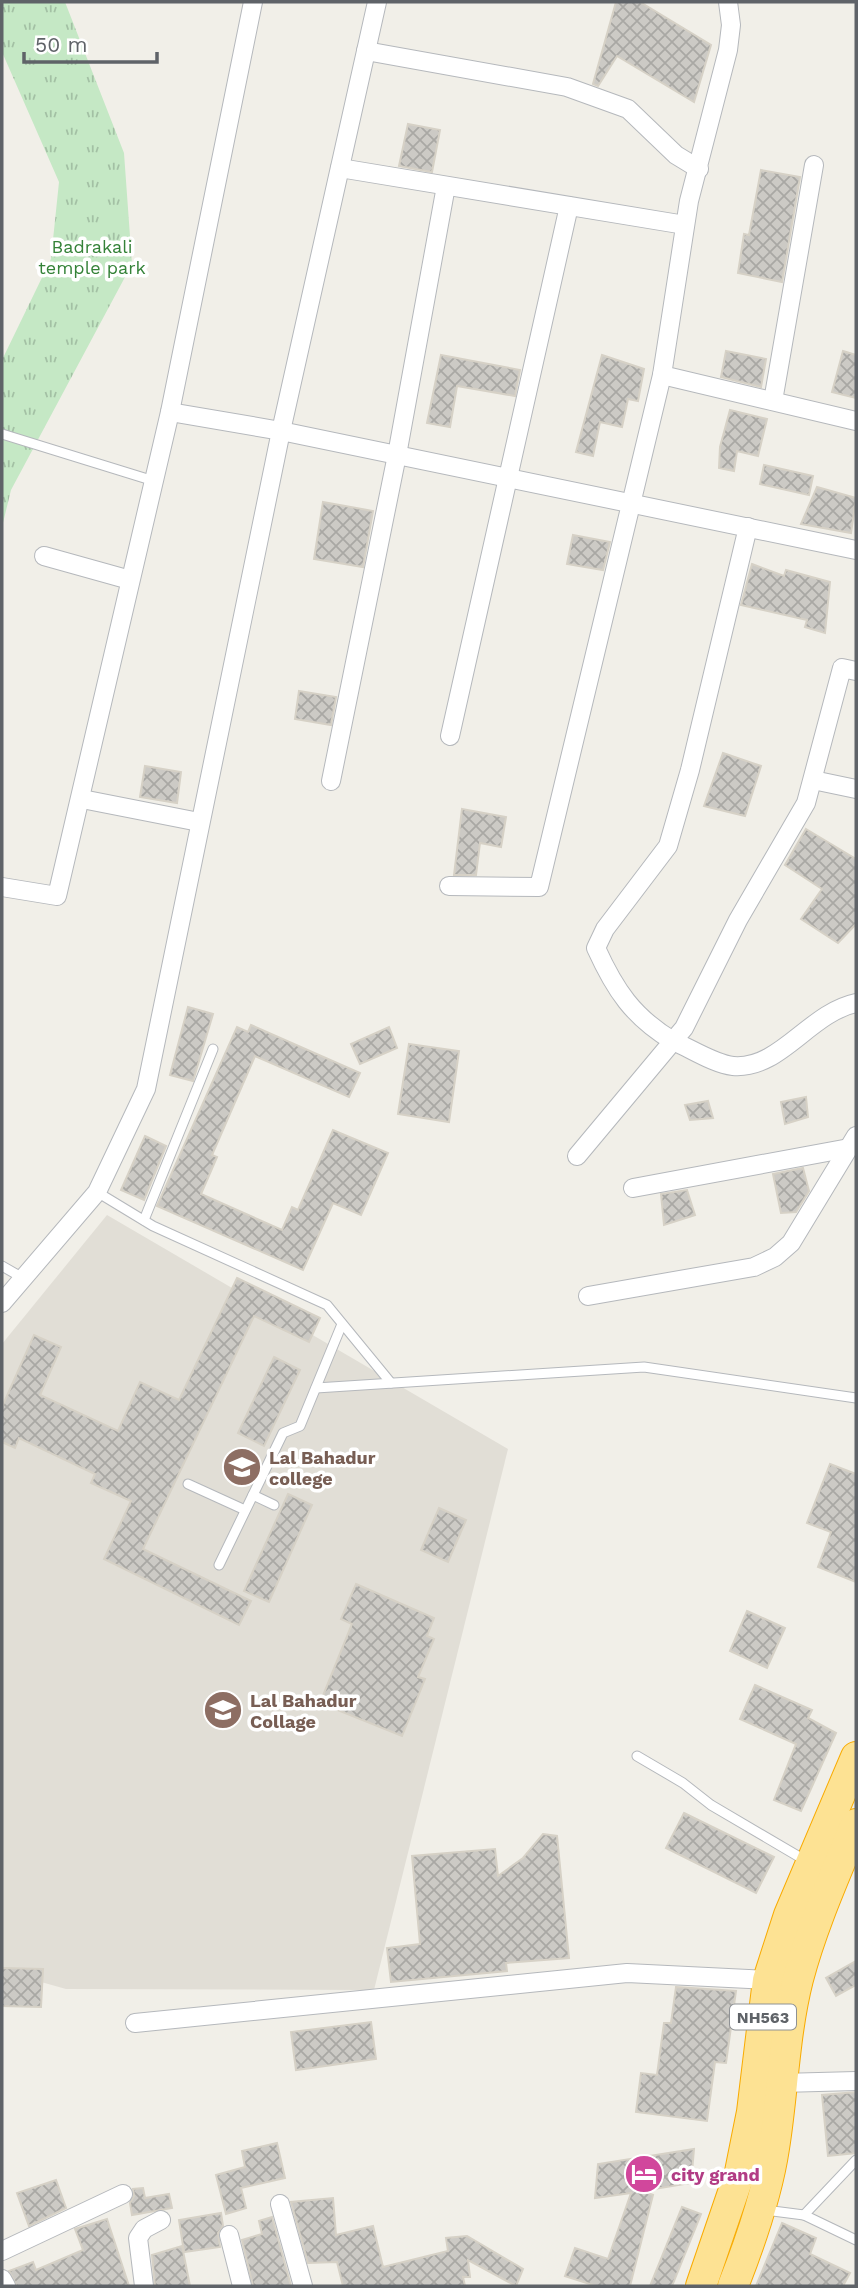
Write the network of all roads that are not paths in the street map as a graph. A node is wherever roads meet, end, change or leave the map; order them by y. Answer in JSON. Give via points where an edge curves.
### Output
{"nodes":[{"id":1,"x":253,"y":2,"type":"edge"},
{"id":2,"x":377,"y":2,"type":"edge"},
{"id":3,"x":728,"y":2,"type":"edge"},
{"id":4,"x":366,"y":51,"type":"junction"},
{"id":5,"x":814,"y":165,"type":"dead end"},
{"id":6,"x":340,"y":168,"type":"junction"},
{"id":7,"x":699,"y":169,"type":"junction"},
{"id":8,"x":446,"y":186,"type":"junction"},
{"id":9,"x":569,"y":206,"type":"junction"},
{"id":10,"x":685,"y":225,"type":"junction"},
{"id":11,"x":662,"y":375,"type":"junction"},
{"id":12,"x":773,"y":401,"type":"junction"},
{"id":13,"x":170,"y":412,"type":"junction"},
{"id":14,"x":856,"y":421,"type":"edge"},
{"id":15,"x":281,"y":430,"type":"junction"},
{"id":16,"x":2,"y":434,"type":"edge"},
{"id":17,"x":397,"y":454,"type":"junction"},
{"id":18,"x":509,"y":478,"type":"junction"},
{"id":19,"x":154,"y":481,"type":"junction"},
{"id":20,"x":631,"y":503,"type":"junction"},
{"id":21,"x":748,"y":527,"type":"junction"},
{"id":22,"x":856,"y":550,"type":"edge"},
{"id":23,"x":44,"y":556,"type":"dead end"},
{"id":24,"x":130,"y":580,"type":"junction"},
{"id":25,"x":856,"y":671,"type":"edge"},
{"id":26,"x":450,"y":736,"type":"dead end"},
{"id":27,"x":813,"y":780,"type":"junction"},
{"id":28,"x":331,"y":781,"type":"dead end"},
{"id":29,"x":856,"y":789,"type":"edge"},
{"id":30,"x":82,"y":799,"type":"junction"},
{"id":31,"x":199,"y":822,"type":"junction"},
{"id":32,"x":449,"y":886,"type":"dead end"},
{"id":33,"x":2,"y":887,"type":"edge"},
{"id":34,"x":856,"y":1003,"type":"edge"},
{"id":35,"x":673,"y":1041,"type":"junction"},
{"id":36,"x":213,"y":1049,"type":"dead end"},
{"id":37,"x":852,"y":1142,"type":"edge"},
{"id":38,"x":577,"y":1156,"type":"dead end"},
{"id":39,"x":633,"y":1188,"type":"dead end"},
{"id":40,"x":97,"y":1192,"type":"junction"},
{"id":41,"x":144,"y":1220,"type":"junction"},
{"id":42,"x":2,"y":1266,"type":"edge"},
{"id":43,"x":23,"y":1278,"type":"junction"},
{"id":44,"x":588,"y":1296,"type":"dead end"},
{"id":45,"x":2,"y":1303,"type":"edge"},
{"id":46,"x":342,"y":1324,"type":"junction"},
{"id":47,"x":391,"y":1383,"type":"junction"},
{"id":48,"x":316,"y":1388,"type":"junction"},
{"id":49,"x":856,"y":1398,"type":"edge"},
{"id":50,"x":188,"y":1483,"type":"dead end"},
{"id":51,"x":253,"y":1495,"type":"junction"},
{"id":52,"x":274,"y":1505,"type":"dead end"},
{"id":53,"x":246,"y":1510,"type":"junction"},
{"id":54,"x":219,"y":1564,"type":"dead end"},
{"id":55,"x":637,"y":1756,"type":"dead end"},
{"id":56,"x":856,"y":1757,"type":"edge"},
{"id":57,"x":856,"y":1824,"type":"edge"},
{"id":58,"x":809,"y":1863,"type":"junction"},
{"id":59,"x":768,"y":1980,"type":"junction"},
{"id":60,"x":135,"y":2023,"type":"dead end"},
{"id":61,"x":856,"y":2081,"type":"edge"},
{"id":62,"x":781,"y":2083,"type":"junction"},
{"id":63,"x":856,"y":2160,"type":"edge"},
{"id":64,"x":123,"y":2194,"type":"dead end"},
{"id":65,"x":280,"y":2204,"type":"dead end"},
{"id":66,"x":759,"y":2209,"type":"junction"},
{"id":67,"x":804,"y":2215,"type":"junction"},
{"id":68,"x":161,"y":2220,"type":"dead end"},
{"id":69,"x":229,"y":2235,"type":"dead end"},
{"id":70,"x":856,"y":2240,"type":"edge"},
{"id":71,"x":2,"y":2251,"type":"edge"},
{"id":72,"x":2,"y":2279,"type":"edge"},
{"id":73,"x":6,"y":2286,"type":"edge"},
{"id":74,"x":144,"y":2286,"type":"edge"},
{"id":75,"x":242,"y":2286,"type":"edge"},
{"id":76,"x":303,"y":2286,"type":"edge"},
{"id":77,"x":701,"y":2286,"type":"edge"},
{"id":78,"x":733,"y":2286,"type":"edge"}],
"edges":[{"from":1,"to":13,"type":"street"},
{"from":2,"to":4,"type":"street"},
{"from":3,"to":7,"type":"street","via":[[728,50]]},
{"from":4,"to":6,"type":"street"},
{"from":4,"to":7,"type":"street","via":[[567,87],[628,109],[662,143]]},
{"from":5,"to":12,"type":"street"},
{"from":6,"to":8,"type":"street"},
{"from":6,"to":15,"type":"street"},
{"from":7,"to":10,"type":"street"},
{"from":8,"to":9,"type":"street"},
{"from":8,"to":17,"type":"street"},
{"from":9,"to":10,"type":"street"},
{"from":9,"to":18,"type":"street"},
{"from":10,"to":11,"type":"street"},
{"from":11,"to":12,"type":"street"},
{"from":11,"to":20,"type":"street"},
{"from":12,"to":14,"type":"street"},
{"from":13,"to":15,"type":"street"},
{"from":13,"to":19,"type":"street"},
{"from":15,"to":17,"type":"street"},
{"from":15,"to":31,"type":"street"},
{"from":16,"to":19,"type":"lane"},
{"from":17,"to":18,"type":"street"},
{"from":17,"to":28,"type":"street"},
{"from":18,"to":20,"type":"street"},
{"from":18,"to":26,"type":"street"},
{"from":19,"to":24,"type":"street"},
{"from":20,"to":21,"type":"street"},
{"from":20,"to":32,"type":"street","via":[[539,887]]},
{"from":21,"to":22,"type":"street"},
{"from":21,"to":35,"type":"street","via":[[668,846],[605,929],[596,948],[645,1025]]},
{"from":23,"to":24,"type":"street"},
{"from":24,"to":30,"type":"street"},
{"from":25,"to":27,"type":"street","via":[[842,668]]},
{"from":27,"to":29,"type":"street"},
{"from":27,"to":35,"type":"street","via":[[806,803]]},
{"from":30,"to":31,"type":"street"},
{"from":30,"to":33,"type":"street","via":[[57,896]]},
{"from":31,"to":40,"type":"street","via":[[146,1089]]},
{"from":34,"to":35,"type":"street","via":[[820,1018],[755,1065],[731,1066]]},
{"from":35,"to":38,"type":"street"},
{"from":36,"to":41,"type":"lane"},
{"from":37,"to":39,"type":"street"},
{"from":37,"to":44,"type":"street","via":[[791,1243],[775,1257],[754,1267]]},
{"from":40,"to":41,"type":"lane"},
{"from":40,"to":43,"type":"street"},
{"from":41,"to":46,"type":"lane","via":[[327,1305]]},
{"from":42,"to":43,"type":"lane"},
{"from":43,"to":45,"type":"street"},
{"from":46,"to":47,"type":"lane"},
{"from":46,"to":48,"type":"lane"},
{"from":47,"to":48,"type":"lane"},
{"from":47,"to":49,"type":"lane","via":[[644,1367]]},
{"from":48,"to":51,"type":"lane","via":[[300,1426],[283,1433]]},
{"from":50,"to":53,"type":"lane"},
{"from":51,"to":52,"type":"lane"},
{"from":51,"to":53,"type":"lane"},
{"from":53,"to":54,"type":"lane"},
{"from":55,"to":58,"type":"lane"},
{"from":56,"to":58,"type":"highway","number":"NH563"},
{"from":57,"to":62,"type":"highway","number":"NH563","via":[[798,1980]]},
{"from":58,"to":59,"type":"highway","number":"NH563"},
{"from":59,"to":60,"type":"street","via":[[627,1973]]},
{"from":59,"to":77,"type":"highway","number":"NH563","via":[[740,2172]]},
{"from":61,"to":62,"type":"street"},
{"from":62,"to":66,"type":"highway","number":"NH563","via":[[774,2150]]},
{"from":63,"to":67,"type":"lane"},
{"from":64,"to":71,"type":"street"},
{"from":65,"to":76,"type":"street"},
{"from":66,"to":67,"type":"lane"},
{"from":66,"to":78,"type":"highway","number":"NH563"},
{"from":67,"to":70,"type":"lane"},
{"from":68,"to":74,"type":"street","via":[[138,2238]]},
{"from":69,"to":75,"type":"street"},
{"from":72,"to":73,"type":"street"}]}
